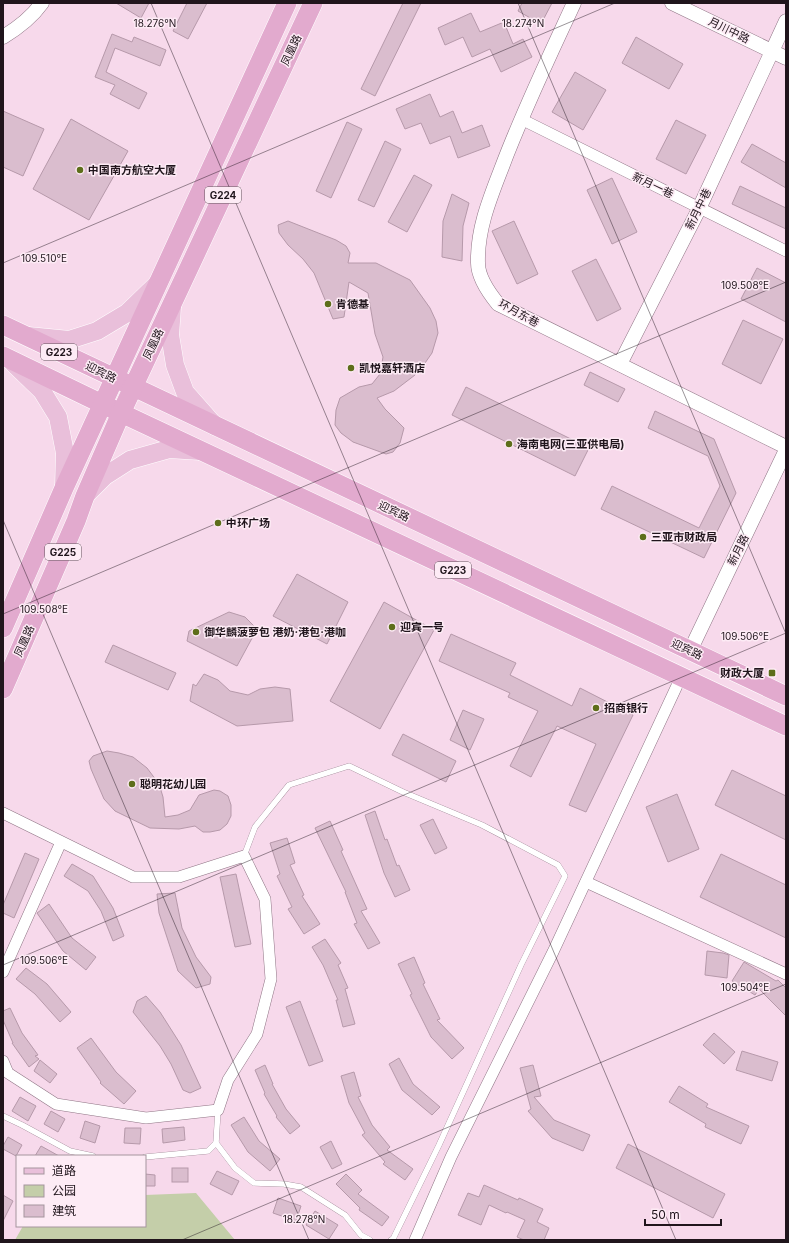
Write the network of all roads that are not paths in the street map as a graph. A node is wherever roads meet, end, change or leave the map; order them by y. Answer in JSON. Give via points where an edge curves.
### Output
{"nodes":[{"id":1,"x":42,"y":3,"type":"edge"},
{"id":2,"x":287,"y":3,"type":"edge"},
{"id":3,"x":313,"y":3,"type":"edge"},
{"id":4,"x":574,"y":3,"type":"edge"},
{"id":5,"x":672,"y":3,"type":"edge"},
{"id":6,"x":786,"y":21,"type":"edge"},
{"id":7,"x":3,"y":37,"type":"edge"},
{"id":8,"x":772,"y":51,"type":"junction"},
{"id":9,"x":786,"y":58,"type":"edge"},
{"id":10,"x":521,"y":119,"type":"junction"},
{"id":11,"x":699,"y":208,"type":"junction"},
{"id":12,"x":786,"y":251,"type":"edge"},
{"id":13,"x":160,"y":281,"type":"junction"},
{"id":14,"x":173,"y":303,"type":"junction"},
{"id":15,"x":3,"y":325,"type":"edge"},
{"id":16,"x":26,"y":336,"type":"junction"},
{"id":17,"x":7,"y":358,"type":"edge"},
{"id":18,"x":620,"y":364,"type":"junction"},
{"id":19,"x":115,"y":379,"type":"junction"},
{"id":20,"x":133,"y":387,"type":"junction"},
{"id":21,"x":103,"y":405,"type":"junction"},
{"id":22,"x":120,"y":414,"type":"junction"},
{"id":23,"x":215,"y":426,"type":"junction"},
{"id":24,"x":786,"y":448,"type":"edge"},
{"id":25,"x":201,"y":451,"type":"junction"},
{"id":26,"x":64,"y":488,"type":"junction"},
{"id":27,"x":85,"y":496,"type":"junction"},
{"id":28,"x":3,"y":628,"type":"edge"},
{"id":29,"x":690,"y":651,"type":"junction"},
{"id":30,"x":681,"y":677,"type":"junction"},
{"id":31,"x":3,"y":689,"type":"edge"},
{"id":32,"x":786,"y":696,"type":"edge"},
{"id":33,"x":786,"y":726,"type":"edge"},
{"id":34,"x":3,"y":814,"type":"edge"},
{"id":35,"x":61,"y":842,"type":"junction"},
{"id":36,"x":244,"y":856,"type":"junction"},
{"id":37,"x":586,"y":882,"type":"junction"},
{"id":38,"x":3,"y":972,"type":"edge"},
{"id":39,"x":786,"y":974,"type":"edge"},
{"id":40,"x":3,"y":1061,"type":"edge"},
{"id":41,"x":218,"y":1110,"type":"junction"},
{"id":42,"x":3,"y":1116,"type":"edge"},
{"id":43,"x":216,"y":1143,"type":"junction"},
{"id":44,"x":88,"y":1155,"type":"edge"},
{"id":45,"x":146,"y":1157,"type":"edge"},
{"id":46,"x":370,"y":1240,"type":"edge"},
{"id":47,"x":391,"y":1240,"type":"edge"},
{"id":48,"x":415,"y":1240,"type":"edge"}],
"edges":[{"from":1,"to":7,"type":"street","via":[[22,25]]},
{"from":2,"to":13,"type":"highway","name":"凤凰路","number":"G224"},
{"from":3,"to":14,"type":"highway","name":"凤凰路","number":"G224"},
{"from":4,"to":10,"type":"street","name":"环月东巷"},
{"from":5,"to":8,"type":"street","name":"月川中路"},
{"from":6,"to":8,"type":"street","name":"新月中巷"},
{"from":8,"to":9,"type":"street","name":"月川中路"},
{"from":8,"to":11,"type":"street","name":"新月中巷"},
{"from":10,"to":11,"type":"street","name":"新月一巷"},
{"from":10,"to":18,"type":"street","name":"环月东巷","via":[[486,209],[478,265],[481,275],[498,304]]},
{"from":11,"to":12,"type":"street","name":"新月一巷"},
{"from":11,"to":18,"type":"street","name":"新月中巷"},
{"from":13,"to":16,"type":"main road","via":[[127,313],[97,331],[69,340]]},
{"from":13,"to":19,"type":"highway","name":"凤凰路","number":"G224"},
{"from":14,"to":20,"type":"highway","name":"凤凰路","number":"G224"},
{"from":14,"to":23,"type":"main road","via":[[170,335],[175,365],[185,392]]},
{"from":15,"to":16,"type":"highway","name":"迎宾路","number":"G223"},
{"from":16,"to":19,"type":"highway","name":"迎宾路","number":"G223"},
{"from":17,"to":21,"type":"highway","number":"G223"},
{"from":17,"to":26,"type":"main road","via":[[42,391],[58,417],[65,453]]},
{"from":18,"to":24,"type":"street","name":"环月东巷"},
{"from":19,"to":20,"type":"highway","name":"迎宾路","number":"G223"},
{"from":19,"to":21,"type":"highway","name":"凤凰路","number":"G225"},
{"from":20,"to":22,"type":"highway","name":"凤凰路","number":"G224"},
{"from":20,"to":23,"type":"highway","name":"迎宾路","number":"G223"},
{"from":21,"to":22,"type":"highway","number":"G223"},
{"from":21,"to":26,"type":"highway","name":"凤凰路","number":"G225"},
{"from":22,"to":25,"type":"highway","number":"G223"},
{"from":22,"to":27,"type":"highway","name":"凤凰路","number":"G225"},
{"from":23,"to":29,"type":"highway","name":"迎宾路","number":"G223"},
{"from":24,"to":29,"type":"street","name":"新月路"},
{"from":25,"to":27,"type":"main road","via":[[169,449],[130,460],[105,476]]},
{"from":25,"to":30,"type":"highway","number":"G223"},
{"from":26,"to":28,"type":"highway","name":"凤凰路","number":"G225"},
{"from":27,"to":31,"type":"highway","name":"凤凰路","number":"G225"},
{"from":29,"to":32,"type":"highway","name":"迎宾路","number":"G223"},
{"from":30,"to":33,"type":"highway","number":"G223"},
{"from":30,"to":37,"type":"street"},
{"from":34,"to":35,"type":"street"},
{"from":35,"to":36,"type":"street","via":[[133,877],[179,877]]},
{"from":35,"to":38,"type":"street"},
{"from":36,"to":41,"type":"street","via":[[265,899],[271,978],[257,1034],[228,1080]]},
{"from":36,"to":47,"type":"lane","via":[[255,827],[289,785],[349,766],[482,825],[558,865],[565,876],[521,965],[417,1192]]},
{"from":37,"to":39,"type":"street"},
{"from":37,"to":48,"type":"street","via":[[554,952],[451,1157]]},
{"from":40,"to":41,"type":"street","via":[[8,1073],[56,1104],[146,1118]]},
{"from":41,"to":43,"type":"lane"},
{"from":42,"to":44,"type":"lane","via":[[70,1151]]},
{"from":43,"to":45,"type":"lane","via":[[208,1151]]},
{"from":43,"to":46,"type":"lane","via":[[235,1168],[254,1183],[301,1187],[345,1214],[361,1235]]}]}
